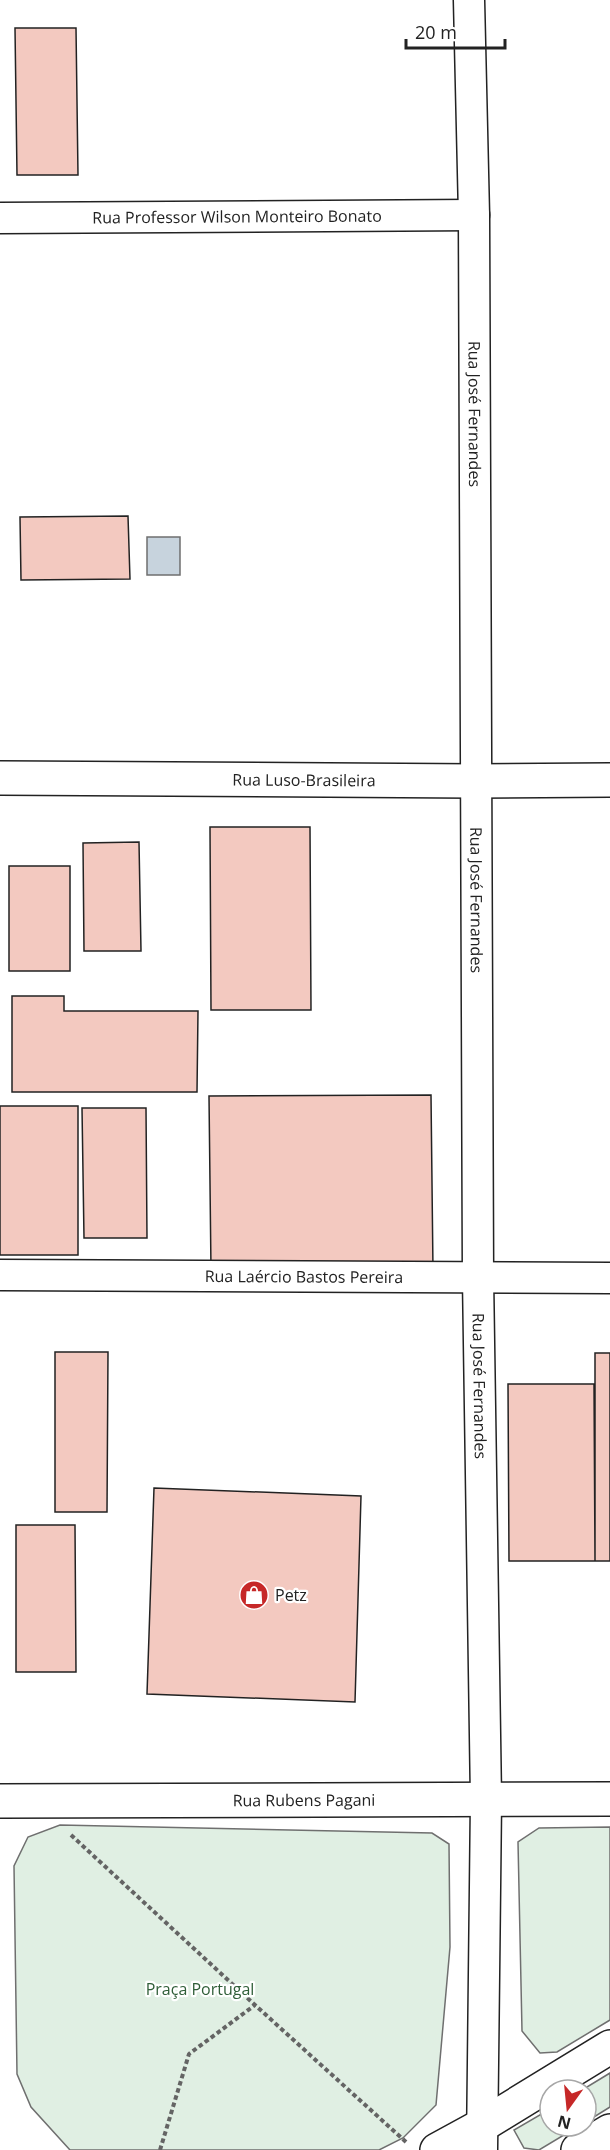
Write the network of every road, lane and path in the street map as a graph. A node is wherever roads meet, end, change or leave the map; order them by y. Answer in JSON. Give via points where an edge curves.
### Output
{"nodes":[{"id":1,"x":469,"y":0,"type":"edge"},
{"id":2,"x":474,"y":215,"type":"junction"},
{"id":3,"x":0,"y":218,"type":"edge"},
{"id":4,"x":0,"y":778,"type":"edge"},
{"id":5,"x":610,"y":780,"type":"edge"},
{"id":6,"x":475,"y":782,"type":"junction"},
{"id":7,"x":0,"y":1275,"type":"edge"},
{"id":8,"x":478,"y":1277,"type":"junction"},
{"id":9,"x":610,"y":1278,"type":"edge"},
{"id":10,"x":610,"y":1799,"type":"edge"},
{"id":11,"x":486,"y":1800,"type":"junction"},
{"id":12,"x":0,"y":1801,"type":"edge"},
{"id":13,"x":69,"y":1833,"type":"dead end"},
{"id":14,"x":255,"y":2005,"type":"junction"},
{"id":15,"x":610,"y":2047,"type":"edge"},
{"id":16,"x":610,"y":2131,"type":"edge"},
{"id":17,"x":481,"y":2138,"type":"edge"},
{"id":18,"x":160,"y":2150,"type":"edge"},
{"id":19,"x":411,"y":2150,"type":"edge"},
{"id":20,"x":437,"y":2150,"type":"edge"},
{"id":21,"x":578,"y":2150,"type":"edge"}],
"edges":[{"from":1,"to":2,"type":"street","name":"Rua José Fernandes"},
{"from":2,"to":3,"type":"street","name":"Rua Professor Wilson Monteiro Bonato"},
{"from":2,"to":6,"type":"street","name":"Rua José Fernandes"},
{"from":4,"to":6,"type":"street","name":"Rua Luso-Brasileira"},
{"from":5,"to":6,"type":"street","name":"Rua Luso-Brasileira"},
{"from":6,"to":8,"type":"street","name":"Rua José Fernandes"},
{"from":7,"to":8,"type":"street","name":"Rua Laércio Bastos Pereira"},
{"from":8,"to":9,"type":"street","name":"Rua Laércio Bastos Pereira"},
{"from":8,"to":11,"type":"street","name":"Rua José Fernandes"},
{"from":10,"to":11,"type":"street","name":"Rua Rubens Pagani"},
{"from":11,"to":12,"type":"street","name":"Rua Rubens Pagani"},
{"from":11,"to":17,"type":"street"},
{"from":13,"to":14,"type":"path"},
{"from":14,"to":18,"type":"path","via":[[189,2054]]},
{"from":14,"to":19,"type":"path"},
{"from":15,"to":17,"type":"street"},
{"from":16,"to":21,"type":"street"},
{"from":17,"to":20,"type":"street"}]}
